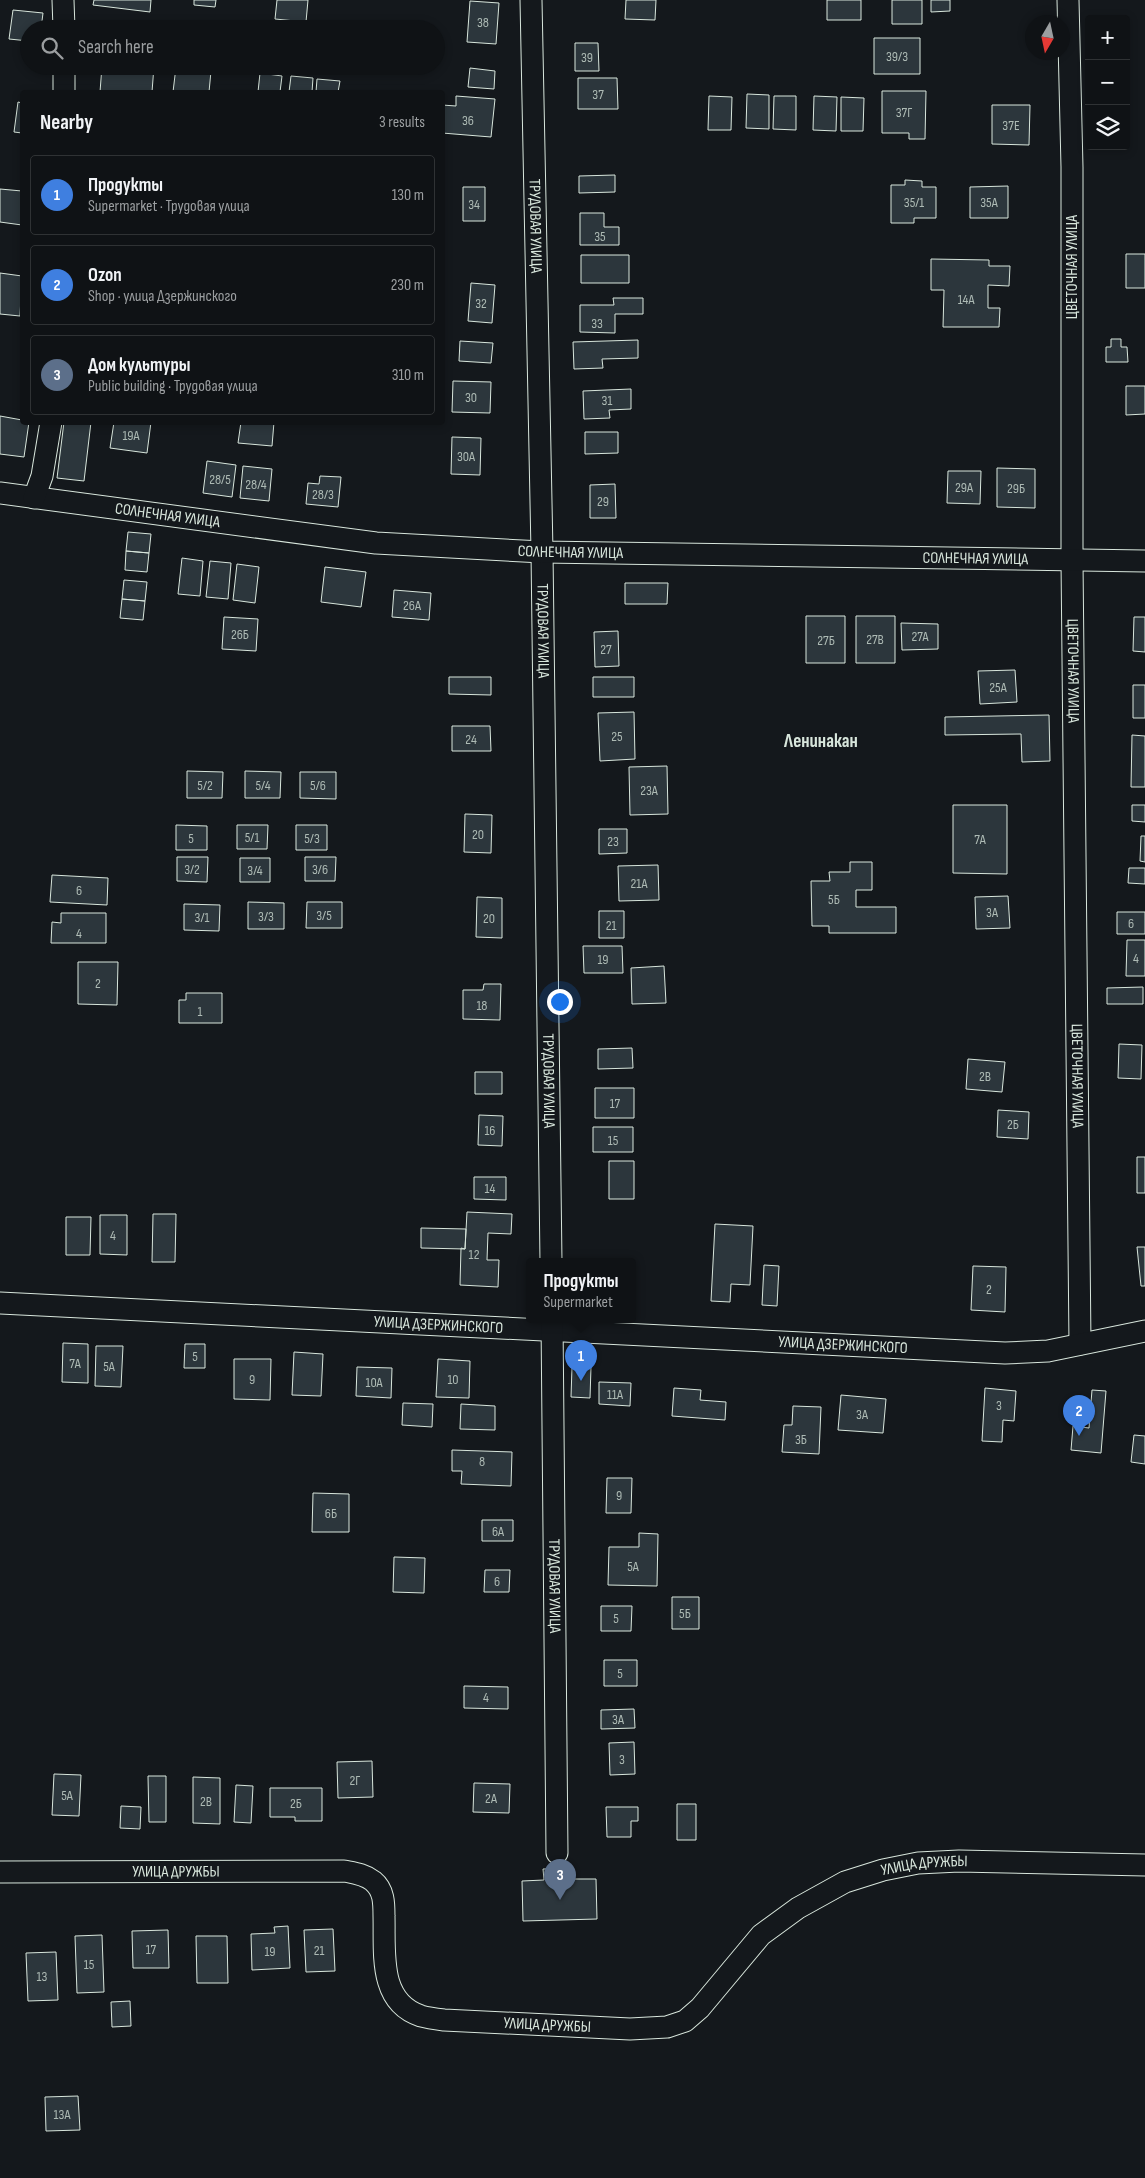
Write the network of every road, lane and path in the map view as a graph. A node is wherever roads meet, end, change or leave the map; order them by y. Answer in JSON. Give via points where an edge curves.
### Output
{"nodes":[{"id":1,"x":63,"y":0,"type":"edge"},
{"id":2,"x":531,"y":0,"type":"edge"},
{"id":3,"x":1068,"y":0,"type":"edge"},
{"id":4,"x":64,"y":20,"type":"edge"},
{"id":5,"x":64,"y":75,"type":"edge"},
{"id":6,"x":64,"y":90,"type":"edge"},
{"id":7,"x":50,"y":425,"type":"edge"},
{"id":8,"x":0,"y":493,"type":"edge"},
{"id":9,"x":34,"y":498,"type":"junction"},
{"id":10,"x":542,"y":552,"type":"junction"},
{"id":11,"x":1072,"y":561,"type":"junction"},
{"id":12,"x":1145,"y":561,"type":"edge"},
{"id":13,"x":551,"y":1258,"type":"edge"},
{"id":14,"x":0,"y":1303,"type":"edge"},
{"id":15,"x":552,"y":1325,"type":"edge"},
{"id":16,"x":1145,"y":1331,"type":"edge"},
{"id":17,"x":1080,"y":1344,"type":"junction"},
{"id":18,"x":557,"y":1853,"type":"dead end"},
{"id":19,"x":1145,"y":1865,"type":"edge"},
{"id":20,"x":0,"y":1872,"type":"edge"}],
"edges":[{"from":1,"to":4,"type":"street"},
{"from":2,"to":10,"type":"street","name":"ТРУДОВАЯ УЛИЦА"},
{"from":3,"to":11,"type":"street","name":"ЦВЕТОЧНАЯ УЛИЦА","via":[[1072,167]]},
{"from":5,"to":6,"type":"street"},
{"from":7,"to":9,"type":"street","via":[[42,476]]},
{"from":8,"to":9,"type":"street","name":"СОЛНЕЧНАЯ УЛИЦА"},
{"from":9,"to":10,"type":"street","name":"СОЛНЕЧНАЯ УЛИЦА","via":[[376,543]]},
{"from":10,"to":11,"type":"street","name":"СОЛНЕЧНАЯ УЛИЦА"},
{"from":10,"to":13,"type":"street","name":"ТРУДОВАЯ УЛИЦА"},
{"from":11,"to":12,"type":"street","name":"СОЛНЕЧНАЯ УЛИЦА"},
{"from":11,"to":17,"type":"street","name":"ЦВЕТОЧНАЯ УЛИЦА"},
{"from":14,"to":15,"type":"street","name":"УЛИЦА ДЗЕРЖИНСКОГО"},
{"from":15,"to":17,"type":"street","name":"УЛИЦА ДЗЕРЖИНСКОГО","via":[[1005,1353],[1048,1351]]},
{"from":15,"to":18,"type":"street","name":"ТРУДОВАЯ УЛИЦА"},
{"from":16,"to":17,"type":"street","name":"УЛИЦА ДЗЕРЖИНСКОГО"},
{"from":19,"to":20,"type":"street","name":"УЛИЦА ДРУЖБЫ","via":[[959,1861],[918,1863],[883,1870],[853,1880],[798,1908],[761,1935],[700,2008],[685,2021],[667,2027],[630,2028],[444,2020],[407,2010],[395,2000],[389,1985],[383,1897],[374,1882],[363,1875],[344,1871]]}]}
